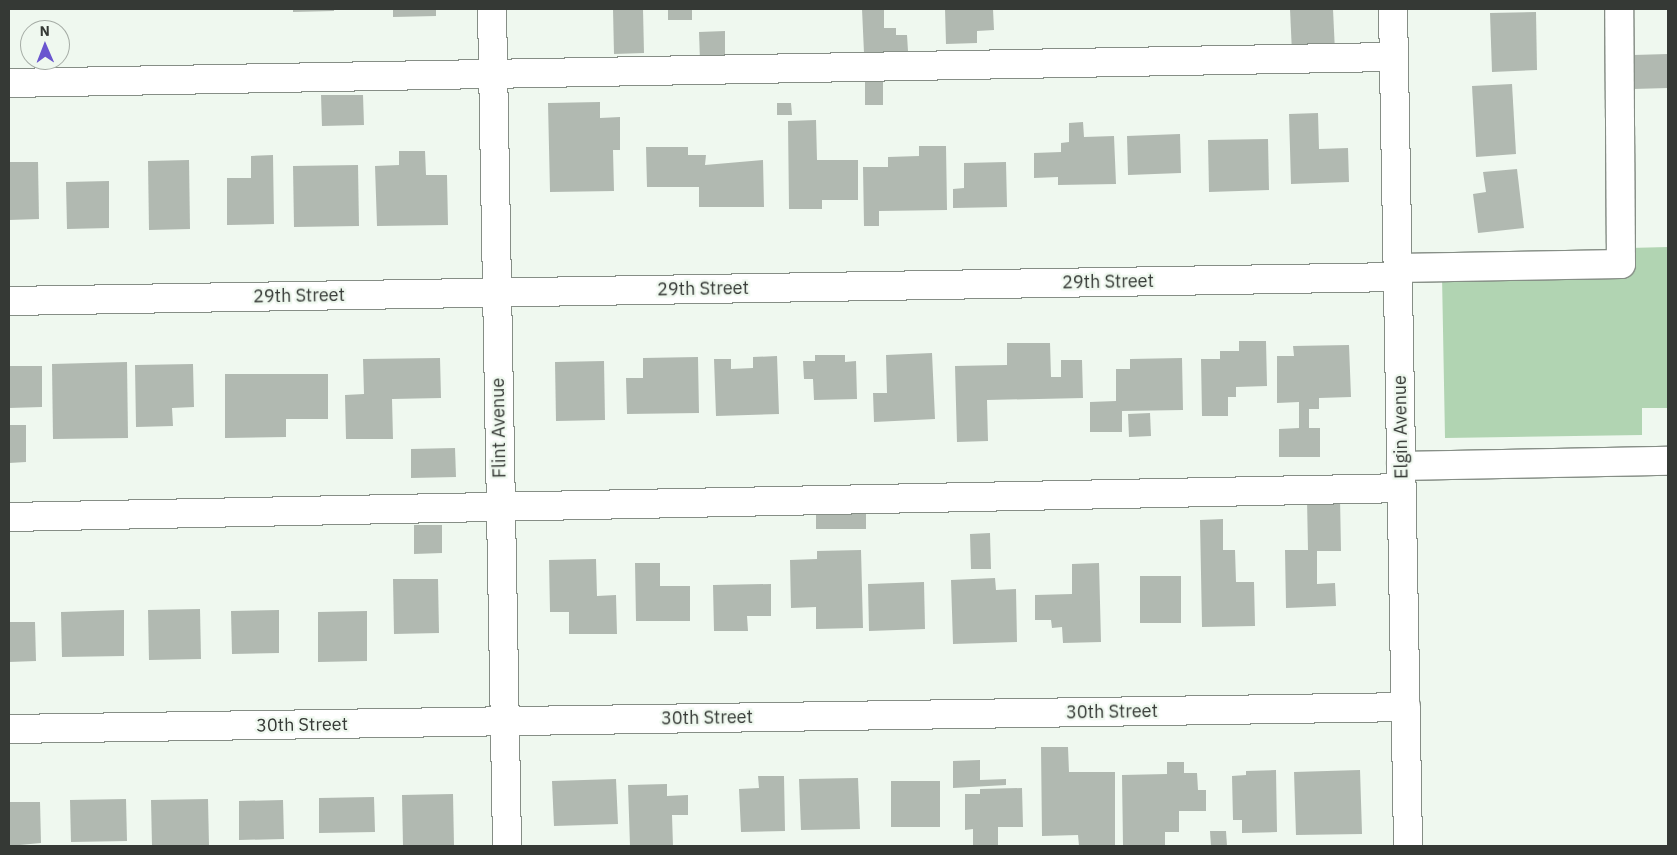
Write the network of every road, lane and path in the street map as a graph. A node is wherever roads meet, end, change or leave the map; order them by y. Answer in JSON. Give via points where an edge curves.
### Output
{"nodes":[{"id":1,"x":492,"y":9,"type":"edge"},
{"id":2,"x":1393,"y":9,"type":"edge"},
{"id":3,"x":1619,"y":9,"type":"edge"},
{"id":4,"x":1394,"y":57,"type":"junction"},
{"id":5,"x":494,"y":72,"type":"junction"},
{"id":6,"x":9,"y":83,"type":"edge"},
{"id":7,"x":1398,"y":272,"type":"junction"},
{"id":8,"x":497,"y":293,"type":"junction"},
{"id":9,"x":9,"y":301,"type":"edge"},
{"id":10,"x":1668,"y":461,"type":"edge"},
{"id":11,"x":1402,"y":477,"type":"junction"},
{"id":12,"x":501,"y":505,"type":"junction"},
{"id":13,"x":9,"y":517,"type":"edge"},
{"id":14,"x":1406,"y":707,"type":"junction"},
{"id":15,"x":504,"y":722,"type":"junction"},
{"id":16,"x":9,"y":729,"type":"edge"},
{"id":17,"x":507,"y":846,"type":"edge"},
{"id":18,"x":1408,"y":846,"type":"edge"}],
"edges":[{"from":1,"to":5,"type":"street","name":"Flint Avenue"},
{"from":2,"to":4,"type":"street","name":"Elgin Avenue"},
{"from":3,"to":7,"type":"street","name":"29th Street","via":[[1621,264]]},
{"from":4,"to":5,"type":"street"},
{"from":4,"to":7,"type":"street","name":"Elgin Avenue"},
{"from":5,"to":6,"type":"street"},
{"from":5,"to":8,"type":"street","name":"Flint Avenue"},
{"from":7,"to":8,"type":"street","name":"29th Street"},
{"from":7,"to":11,"type":"street","name":"Elgin Avenue"},
{"from":8,"to":9,"type":"street","name":"29th Street"},
{"from":8,"to":12,"type":"street","name":"Flint Avenue"},
{"from":10,"to":11,"type":"street"},
{"from":11,"to":12,"type":"street"},
{"from":11,"to":14,"type":"street","name":"Elgin Avenue"},
{"from":12,"to":13,"type":"street"},
{"from":12,"to":15,"type":"street","name":"Flint Avenue"},
{"from":14,"to":15,"type":"street","name":"30th Street"},
{"from":14,"to":18,"type":"street","name":"Elgin Avenue"},
{"from":15,"to":16,"type":"street","name":"30th Street"},
{"from":15,"to":17,"type":"street","name":"Flint Avenue"}]}
